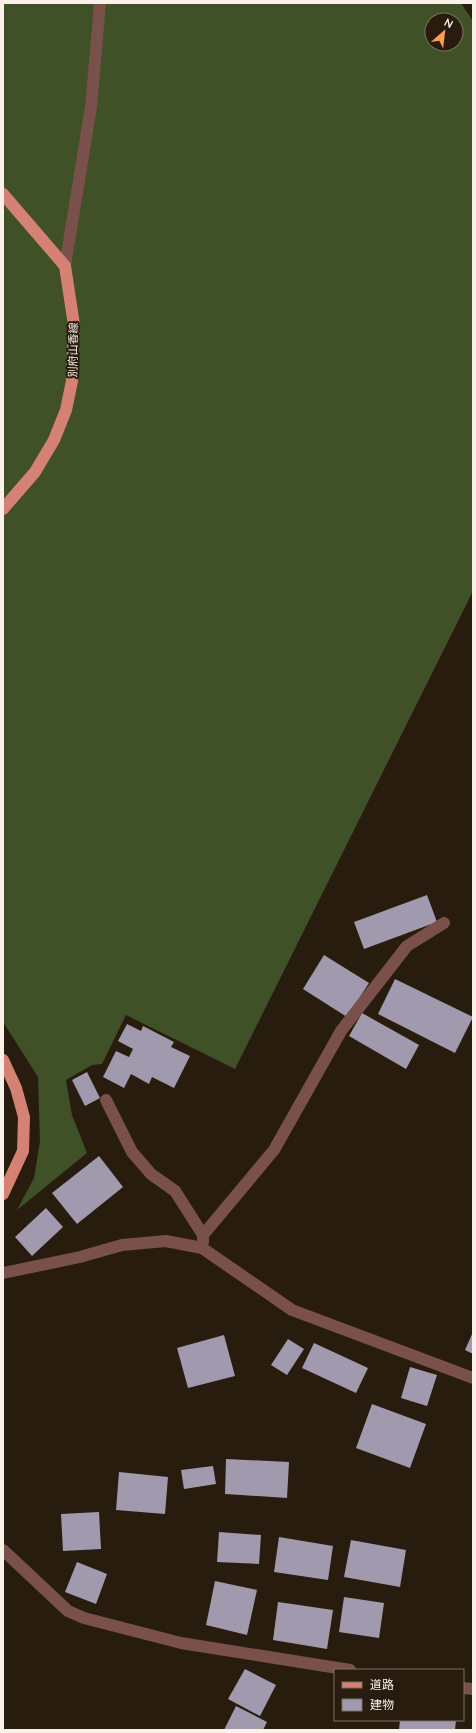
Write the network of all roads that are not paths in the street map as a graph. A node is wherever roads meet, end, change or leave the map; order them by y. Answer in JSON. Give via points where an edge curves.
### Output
{"nodes":[{"id":1,"x":100,"y":3,"type":"edge"},
{"id":2,"x":3,"y":194,"type":"edge"},
{"id":3,"x":64,"y":266,"type":"junction"},
{"id":4,"x":3,"y":509,"type":"edge"},
{"id":5,"x":444,"y":923,"type":"dead end"},
{"id":6,"x":3,"y":1060,"type":"edge"},
{"id":7,"x":3,"y":1076,"type":"edge"},
{"id":8,"x":16,"y":1088,"type":"junction"},
{"id":9,"x":106,"y":1100,"type":"dead end"},
{"id":10,"x":3,"y":1194,"type":"edge"},
{"id":11,"x":204,"y":1235,"type":"junction"},
{"id":12,"x":202,"y":1248,"type":"junction"},
{"id":13,"x":3,"y":1272,"type":"edge"},
{"id":14,"x":473,"y":1378,"type":"edge"},
{"id":15,"x":3,"y":1550,"type":"edge"},
{"id":16,"x":344,"y":1669,"type":"edge"}],
"edges":[{"from":1,"to":3,"type":"street","via":[[91,107]]},
{"from":2,"to":3,"type":"main road"},
{"from":3,"to":4,"type":"main road","name":"別府山香線","via":[[74,325],[72,381],[66,410],[54,440],[35,472]]},
{"from":5,"to":11,"type":"street","via":[[407,946],[341,1031],[274,1150]]},
{"from":6,"to":8,"type":"main road"},
{"from":7,"to":8,"type":"street"},
{"from":8,"to":10,"type":"main road","via":[[24,1117],[22,1151]]},
{"from":9,"to":11,"type":"street","via":[[132,1152],[151,1174],[176,1191]]},
{"from":11,"to":12,"type":"street"},
{"from":12,"to":13,"type":"street","via":[[166,1241],[122,1245],[80,1257]]},
{"from":12,"to":14,"type":"street","via":[[292,1310]]},
{"from":15,"to":16,"type":"street","via":[[68,1611],[84,1618],[181,1643]]}]}
